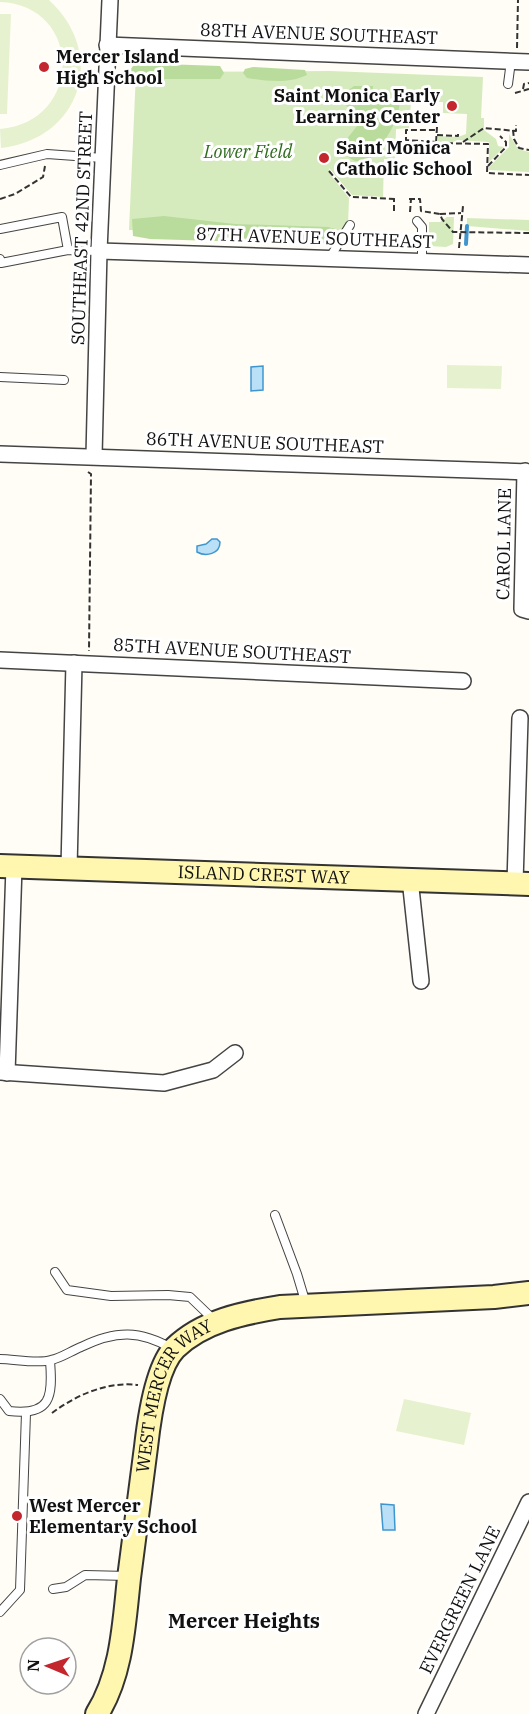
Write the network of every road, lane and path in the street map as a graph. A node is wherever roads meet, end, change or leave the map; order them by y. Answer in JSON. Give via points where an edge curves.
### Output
{"nodes":[{"id":1,"x":110,"y":0,"type":"edge"},
{"id":2,"x":518,"y":0,"type":"edge"},
{"id":3,"x":107,"y":45,"type":"junction"},
{"id":4,"x":519,"y":61,"type":"edge"},
{"id":5,"x":529,"y":83,"type":"edge"},
{"id":6,"x":508,"y":84,"type":"dead end"},
{"id":7,"x":523,"y":89,"type":"dead end"},
{"id":8,"x":516,"y":125,"type":"dead end"},
{"id":9,"x":513,"y":130,"type":"junction"},
{"id":10,"x":458,"y":134,"type":"dead end"},
{"id":11,"x":437,"y":135,"type":"junction"},
{"id":12,"x":500,"y":136,"type":"dead end"},
{"id":13,"x":436,"y":142,"type":"junction"},
{"id":14,"x":461,"y":143,"type":"junction"},
{"id":15,"x":529,"y":150,"type":"edge"},
{"id":16,"x":47,"y":154,"type":"junction"},
{"id":17,"x":103,"y":158,"type":"junction"},
{"id":18,"x":0,"y":165,"type":"edge"},
{"id":19,"x":488,"y":166,"type":"junction"},
{"id":20,"x":404,"y":170,"type":"dead end"},
{"id":21,"x":329,"y":171,"type":"dead end"},
{"id":22,"x":433,"y":171,"type":"dead end"},
{"id":23,"x":529,"y":175,"type":"edge"},
{"id":24,"x":0,"y":199,"type":"edge"},
{"id":25,"x":463,"y":206,"type":"dead end"},
{"id":26,"x":394,"y":211,"type":"dead end"},
{"id":27,"x":410,"y":212,"type":"dead end"},
{"id":28,"x":461,"y":213,"type":"junction"},
{"id":29,"x":440,"y":214,"type":"junction"},
{"id":30,"x":417,"y":221,"type":"dead end"},
{"id":31,"x":350,"y":225,"type":"dead end"},
{"id":32,"x":0,"y":229,"type":"edge"},
{"id":33,"x":460,"y":232,"type":"junction"},
{"id":34,"x":529,"y":233,"type":"edge"},
{"id":35,"x":68,"y":250,"type":"junction"},
{"id":36,"x":99,"y":251,"type":"junction"},
{"id":37,"x":0,"y":259,"type":"edge"},
{"id":38,"x":329,"y":259,"type":"junction"},
{"id":39,"x":422,"y":261,"type":"junction"},
{"id":40,"x":459,"y":263,"type":"junction"},
{"id":41,"x":529,"y":265,"type":"edge"},
{"id":42,"x":0,"y":377,"type":"edge"},
{"id":43,"x":64,"y":380,"type":"dead end"},
{"id":44,"x":0,"y":454,"type":"edge"},
{"id":45,"x":94,"y":456,"type":"junction"},
{"id":46,"x":86,"y":471,"type":"dead end"},
{"id":47,"x":527,"y":472,"type":"edge"},
{"id":48,"x":529,"y":612,"type":"edge"},
{"id":49,"x":0,"y":660,"type":"edge"},
{"id":50,"x":82,"y":664,"type":"junction"},
{"id":51,"x":463,"y":681,"type":"dead end"},
{"id":52,"x":520,"y":718,"type":"dead end"},
{"id":53,"x":7,"y":867,"type":"edge"},
{"id":54,"x":69,"y":868,"type":"junction"},
{"id":55,"x":410,"y":879,"type":"junction"},
{"id":56,"x":522,"y":883,"type":"edge"},
{"id":57,"x":421,"y":981,"type":"dead end"},
{"id":58,"x":235,"y":1053,"type":"dead end"},
{"id":59,"x":4,"y":1073,"type":"edge"},
{"id":60,"x":275,"y":1215,"type":"dead end"},
{"id":61,"x":56,"y":1272,"type":"dead end"},
{"id":62,"x":529,"y":1293,"type":"edge"},
{"id":63,"x":307,"y":1306,"type":"junction"},
{"id":64,"x":217,"y":1323,"type":"junction"},
{"id":65,"x":174,"y":1349,"type":"junction"},
{"id":66,"x":0,"y":1359,"type":"edge"},
{"id":67,"x":50,"y":1361,"type":"junction"},
{"id":68,"x":156,"y":1387,"type":"junction"},
{"id":69,"x":0,"y":1399,"type":"edge"},
{"id":70,"x":26,"y":1413,"type":"junction"},
{"id":71,"x":51,"y":1413,"type":"dead end"},
{"id":72,"x":529,"y":1502,"type":"edge"},
{"id":73,"x":130,"y":1576,"type":"junction"},
{"id":74,"x":53,"y":1589,"type":"dead end"},
{"id":75,"x":0,"y":1612,"type":"edge"},
{"id":76,"x":97,"y":1714,"type":"edge"},
{"id":77,"x":426,"y":1714,"type":"edge"}],
"edges":[{"from":1,"to":3,"type":"street","name":"SOUTHEAST 42ND STREET"},
{"from":2,"to":4,"type":"path"},
{"from":3,"to":4,"type":"street","name":"88TH AVENUE SOUTHEAST"},
{"from":3,"to":17,"type":"street","name":"SOUTHEAST 42ND STREET"},
{"from":4,"to":6,"type":"lane"},
{"from":5,"to":7,"type":"path"},
{"from":8,"to":9,"type":"path","via":[[516,131]]},
{"from":9,"to":14,"type":"path","via":[[484,128]]},
{"from":9,"to":15,"type":"path","via":[[519,148]]},
{"from":10,"to":11,"type":"path"},
{"from":11,"to":13,"type":"path"},
{"from":11,"to":13,"type":"path","via":[[437,129],[406,130],[406,140]]},
{"from":12,"to":19,"type":"path","via":[[506,147]]},
{"from":13,"to":14,"type":"path"},
{"from":14,"to":19,"type":"path","via":[[488,144]]},
{"from":16,"to":17,"type":"lane"},
{"from":16,"to":18,"type":"lane"},
{"from":16,"to":24,"type":"path","via":[[43,177]]},
{"from":17,"to":36,"type":"street","name":"SOUTHEAST 42ND STREET"},
{"from":19,"to":23,"type":"path","via":[[488,173]]},
{"from":20,"to":22,"type":"path"},
{"from":21,"to":26,"type":"path","via":[[351,196],[395,198]]},
{"from":25,"to":28,"type":"path"},
{"from":27,"to":29,"type":"path","via":[[410,199],[420,200],[421,211]]},
{"from":28,"to":29,"type":"path"},
{"from":28,"to":33,"type":"path"},
{"from":29,"to":33,"type":"path","via":[[453,232]]},
{"from":30,"to":39,"type":"lane","via":[[422,227]]},
{"from":31,"to":38,"type":"lane"},
{"from":32,"to":35,"type":"lane","via":[[62,217]]},
{"from":33,"to":34,"type":"path"},
{"from":33,"to":40,"type":"path"},
{"from":35,"to":36,"type":"lane"},
{"from":35,"to":37,"type":"lane","via":[[1,263]]},
{"from":36,"to":38,"type":"street","name":"87TH AVENUE SOUTHEAST"},
{"from":36,"to":45,"type":"street","name":"SOUTHEAST 42ND STREET"},
{"from":38,"to":39,"type":"street","name":"87TH AVENUE SOUTHEAST"},
{"from":39,"to":40,"type":"street","name":"87TH AVENUE SOUTHEAST"},
{"from":40,"to":41,"type":"street","name":"87TH AVENUE SOUTHEAST"},
{"from":42,"to":43,"type":"lane"},
{"from":44,"to":45,"type":"street","name":"86TH AVENUE SOUTHEAST"},
{"from":45,"to":47,"type":"street","name":"86TH AVENUE SOUTHEAST"},
{"from":46,"to":50,"type":"path","via":[[91,474]]},
{"from":47,"to":48,"type":"street","name":"CAROL LANE","via":[[522,609]]},
{"from":49,"to":50,"type":"street","name":"85TH AVENUE SOUTHEAST"},
{"from":50,"to":51,"type":"street","name":"85TH AVENUE SOUTHEAST"},
{"from":50,"to":54,"type":"street"},
{"from":52,"to":56,"type":"street"},
{"from":53,"to":54,"type":"street","name":"ISLAND CREST WAY"},
{"from":53,"to":59,"type":"street"},
{"from":54,"to":55,"type":"street","name":"ISLAND CREST WAY"},
{"from":55,"to":56,"type":"street","name":"ISLAND CREST WAY"},
{"from":55,"to":57,"type":"street"},
{"from":58,"to":59,"type":"street","via":[[213,1070],[164,1083]]},
{"from":60,"to":63,"type":"lane"},
{"from":61,"to":64,"type":"lane","via":[[67,1290],[111,1296],[190,1297]]},
{"from":62,"to":63,"type":"street","name":"WEST MERCER WAY"},
{"from":63,"to":64,"type":"street","name":"WEST MERCER WAY","via":[[247,1312]]},
{"from":64,"to":65,"type":"street","name":"WEST MERCER WAY"},
{"from":65,"to":67,"type":"lane","via":[[154,1338],[118,1335],[90,1342]]},
{"from":65,"to":68,"type":"street","name":"WEST MERCER WAY"},
{"from":66,"to":67,"type":"lane"},
{"from":67,"to":70,"type":"lane","via":[[50,1398],[37,1411]]},
{"from":68,"to":71,"type":"path","via":[[124,1383],[87,1393]]},
{"from":68,"to":73,"type":"street","name":"WEST MERCER WAY"},
{"from":69,"to":70,"type":"lane","via":[[9,1411]]},
{"from":70,"to":75,"type":"lane","via":[[20,1590]]},
{"from":72,"to":77,"type":"street","name":"EVERGREEN LANE"},
{"from":73,"to":74,"type":"lane","via":[[85,1575],[66,1587]]},
{"from":73,"to":76,"type":"street","name":"WEST MERCER WAY","via":[[120,1650],[106,1700]]}]}
